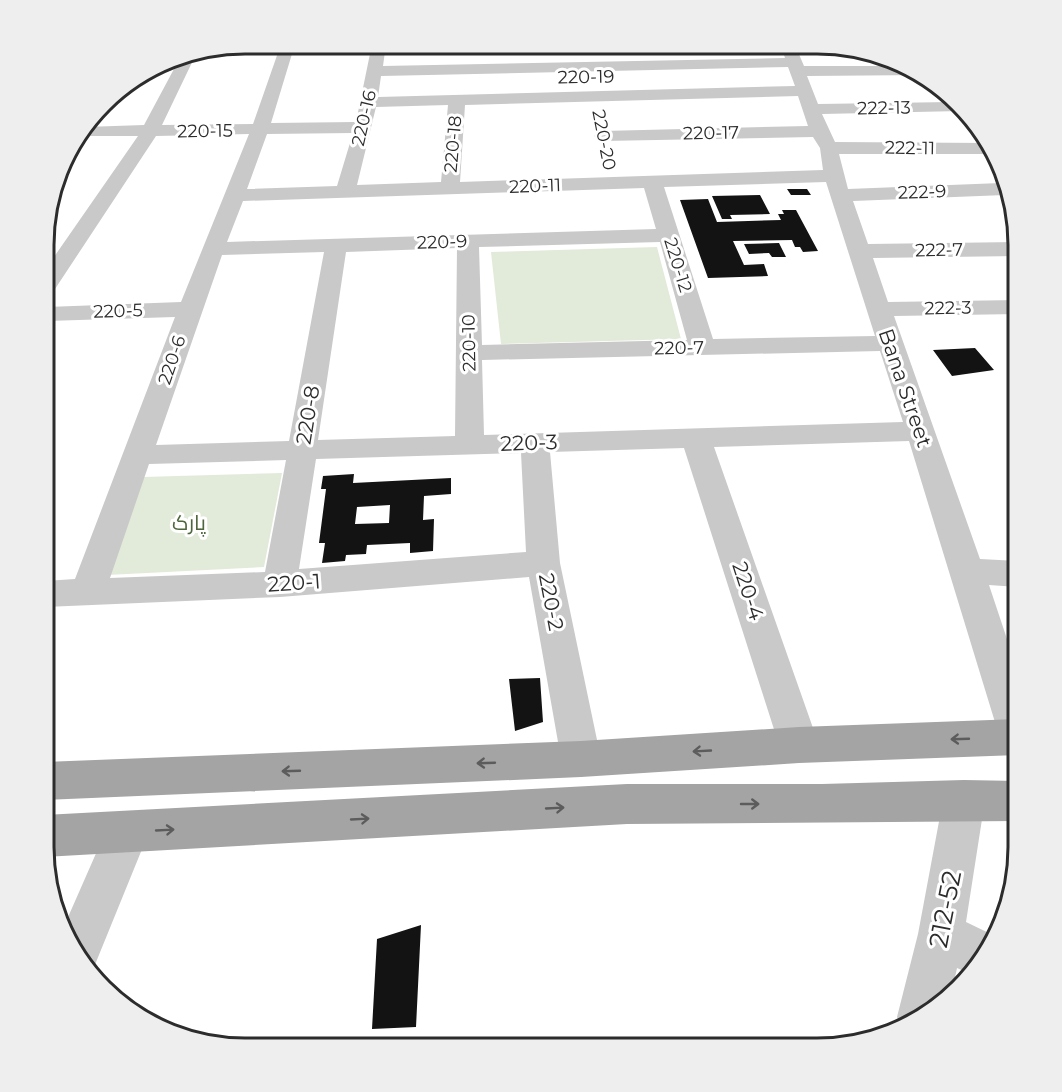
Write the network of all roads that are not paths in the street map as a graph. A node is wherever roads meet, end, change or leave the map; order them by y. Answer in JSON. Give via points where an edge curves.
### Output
{"nodes":[{"id":1,"x":285,"y":54,"type":"edge"},
{"id":2,"x":378,"y":54,"type":"edge"},
{"id":3,"x":457,"y":54,"type":"edge"},
{"id":4,"x":791,"y":54,"type":"edge"},
{"id":5,"x":185,"y":64,"type":"edge"},
{"id":6,"x":592,"y":67,"type":"junction"},
{"id":7,"x":796,"y":67,"type":"junction"},
{"id":8,"x":457,"y":70,"type":"junction"},
{"id":9,"x":892,"y":70,"type":"edge"},
{"id":10,"x":375,"y":71,"type":"junction"},
{"id":11,"x":805,"y":91,"type":"junction"},
{"id":12,"x":596,"y":96,"type":"junction"},
{"id":13,"x":457,"y":100,"type":"junction"},
{"id":14,"x":369,"y":102,"type":"junction"},
{"id":15,"x":948,"y":106,"type":"edge"},
{"id":16,"x":811,"y":109,"type":"junction"},
{"id":17,"x":364,"y":128,"type":"junction"},
{"id":18,"x":260,"y":130,"type":"junction"},
{"id":19,"x":819,"y":131,"type":"junction"},
{"id":20,"x":91,"y":132,"type":"edge"},
{"id":21,"x":150,"y":132,"type":"junction"},
{"id":22,"x":603,"y":136,"type":"junction"},
{"id":23,"x":983,"y":150,"type":"edge"},
{"id":24,"x":609,"y":168,"type":"junction"},
{"id":25,"x":835,"y":173,"type":"junction"},
{"id":26,"x":653,"y":183,"type":"junction"},
{"id":27,"x":450,"y":189,"type":"junction"},
{"id":28,"x":999,"y":189,"type":"edge"},
{"id":29,"x":345,"y":192,"type":"junction"},
{"id":30,"x":236,"y":195,"type":"junction"},
{"id":31,"x":669,"y":235,"type":"junction"},
{"id":32,"x":468,"y":242,"type":"junction"},
{"id":33,"x":336,"y":246,"type":"junction"},
{"id":34,"x":215,"y":249,"type":"junction"},
{"id":35,"x":1008,"y":249,"type":"edge"},
{"id":36,"x":859,"y":251,"type":"junction"},
{"id":37,"x":54,"y":274,"type":"edge"},
{"id":38,"x":1008,"y":307,"type":"edge"},
{"id":39,"x":190,"y":309,"type":"junction"},
{"id":40,"x":878,"y":309,"type":"junction"},
{"id":41,"x":54,"y":314,"type":"edge"},
{"id":42,"x":890,"y":343,"type":"junction"},
{"id":43,"x":702,"y":347,"type":"junction"},
{"id":44,"x":469,"y":353,"type":"junction"},
{"id":45,"x":919,"y":431,"type":"junction"},
{"id":46,"x":696,"y":438,"type":"junction"},
{"id":47,"x":535,"y":443,"type":"junction"},
{"id":48,"x":470,"y":445,"type":"junction"},
{"id":49,"x":302,"y":450,"type":"junction"},
{"id":50,"x":139,"y":455,"type":"junction"},
{"id":51,"x":543,"y":563,"type":"junction"},
{"id":52,"x":969,"y":571,"type":"junction"},
{"id":53,"x":1008,"y":573,"type":"edge"},
{"id":54,"x":280,"y":584,"type":"junction"},
{"id":55,"x":88,"y":591,"type":"junction"},
{"id":56,"x":54,"y":593,"type":"edge"},
{"id":57,"x":1008,"y":699,"type":"edge"},
{"id":58,"x":1008,"y":737,"type":"edge"},
{"id":59,"x":799,"y":745,"type":"junction"},
{"id":60,"x":600,"y":758,"type":"junction"},
{"id":61,"x":54,"y":781,"type":"edge"},
{"id":62,"x":964,"y":800,"type":"junction"},
{"id":63,"x":1008,"y":801,"type":"edge"},
{"id":64,"x":627,"y":804,"type":"junction"},
{"id":65,"x":127,"y":832,"type":"junction"},
{"id":66,"x":54,"y":836,"type":"edge"},
{"id":67,"x":941,"y":934,"type":"junction"},
{"id":68,"x":81,"y":944,"type":"edge"},
{"id":69,"x":976,"y":952,"type":"edge"},
{"id":70,"x":925,"y":1004,"type":"edge"}],
"edges":[{"from":1,"to":18,"type":"street","name":"220-6"},
{"from":2,"to":10,"type":"street","name":"220-16"},
{"from":3,"to":8,"type":"street"},
{"from":4,"to":7,"type":"street","name":"Bana Street"},
{"from":5,"to":21,"type":"street"},
{"from":6,"to":7,"type":"street"},
{"from":6,"to":8,"type":"street"},
{"from":6,"to":12,"type":"street","name":"220-20"},
{"from":7,"to":9,"type":"street"},
{"from":7,"to":11,"type":"street","name":"Bana Street"},
{"from":8,"to":10,"type":"street"},
{"from":10,"to":14,"type":"street","name":"220-16"},
{"from":11,"to":12,"type":"street","name":"220-19"},
{"from":11,"to":16,"type":"street","name":"Bana Street"},
{"from":12,"to":13,"type":"street","name":"220-19"},
{"from":12,"to":22,"type":"street","name":"220-20"},
{"from":13,"to":14,"type":"street","name":"220-19"},
{"from":13,"to":27,"type":"street","name":"220-18"},
{"from":14,"to":17,"type":"street","name":"220-16"},
{"from":15,"to":16,"type":"street","name":"222-13"},
{"from":16,"to":19,"type":"street","name":"Bana Street"},
{"from":17,"to":18,"type":"street","name":"220-15"},
{"from":17,"to":29,"type":"street","name":"220-16"},
{"from":18,"to":21,"type":"street","name":"220-15"},
{"from":18,"to":30,"type":"street","name":"220-6"},
{"from":19,"to":22,"type":"street","name":"220-17"},
{"from":19,"to":25,"type":"street","name":"Bana Street"},
{"from":20,"to":21,"type":"street","name":"220-15"},
{"from":21,"to":37,"type":"street"},
{"from":22,"to":24,"type":"street","name":"220-20"},
{"from":23,"to":25,"type":"street","name":"222-11"},
{"from":24,"to":26,"type":"street","name":"220-11"},
{"from":24,"to":27,"type":"street","name":"220-11"},
{"from":25,"to":26,"type":"street","name":"220-11"},
{"from":25,"to":28,"type":"street","name":"222-9"},
{"from":25,"to":36,"type":"street","name":"Bana Street"},
{"from":26,"to":31,"type":"street","name":"220-12"},
{"from":27,"to":29,"type":"street","name":"220-11"},
{"from":29,"to":30,"type":"street","name":"220-11"},
{"from":30,"to":34,"type":"street","name":"220-6"},
{"from":31,"to":32,"type":"street","name":"220-9"},
{"from":31,"to":43,"type":"street","name":"220-12"},
{"from":32,"to":33,"type":"street","name":"220-9"},
{"from":32,"to":44,"type":"street","name":"220-10"},
{"from":33,"to":34,"type":"street","name":"220-9"},
{"from":33,"to":49,"type":"street","name":"220-8"},
{"from":34,"to":39,"type":"street","name":"220-6"},
{"from":35,"to":36,"type":"street","name":"222-7"},
{"from":36,"to":40,"type":"street","name":"Bana Street"},
{"from":38,"to":40,"type":"street","name":"222-3"},
{"from":39,"to":41,"type":"street","name":"220-5"},
{"from":39,"to":50,"type":"street","name":"220-6"},
{"from":40,"to":42,"type":"street","name":"Bana Street"},
{"from":42,"to":43,"type":"street","name":"220-7"},
{"from":42,"to":45,"type":"street","name":"Bana Street"},
{"from":43,"to":44,"type":"street","name":"220-7"},
{"from":44,"to":48,"type":"street","name":"220-10"},
{"from":45,"to":46,"type":"street","name":"220-3"},
{"from":45,"to":52,"type":"street","name":"Bana Street"},
{"from":46,"to":47,"type":"street","name":"220-3"},
{"from":46,"to":59,"type":"street","name":"220-4"},
{"from":47,"to":48,"type":"street","name":"220-3"},
{"from":47,"to":51,"type":"street","name":"220-2"},
{"from":48,"to":49,"type":"street","name":"220-3"},
{"from":49,"to":50,"type":"street","name":"220-3"},
{"from":49,"to":54,"type":"street","name":"220-8"},
{"from":50,"to":55,"type":"street","name":"220-6"},
{"from":51,"to":54,"type":"street","name":"220-1"},
{"from":51,"to":60,"type":"street","name":"220-2"},
{"from":52,"to":53,"type":"street"},
{"from":52,"to":57,"type":"street","name":"Bana Street"},
{"from":54,"to":55,"type":"street","name":"220-1"},
{"from":55,"to":56,"type":"street","name":"220-1"},
{"from":58,"to":59,"type":"main road","one_way":true},
{"from":59,"to":60,"type":"main road","one_way":true},
{"from":60,"to":61,"type":"main road","one_way":true},
{"from":60,"to":64,"type":"main road"},
{"from":62,"to":63,"type":"main road"},
{"from":64,"to":62,"type":"main road","one_way":true},
{"from":62,"to":67,"type":"street","name":"212-52"},
{"from":65,"to":64,"type":"main road","one_way":true},
{"from":65,"to":66,"type":"main road"},
{"from":65,"to":68,"type":"street"},
{"from":67,"to":69,"type":"street"},
{"from":67,"to":70,"type":"street","name":"212-52"}]}
